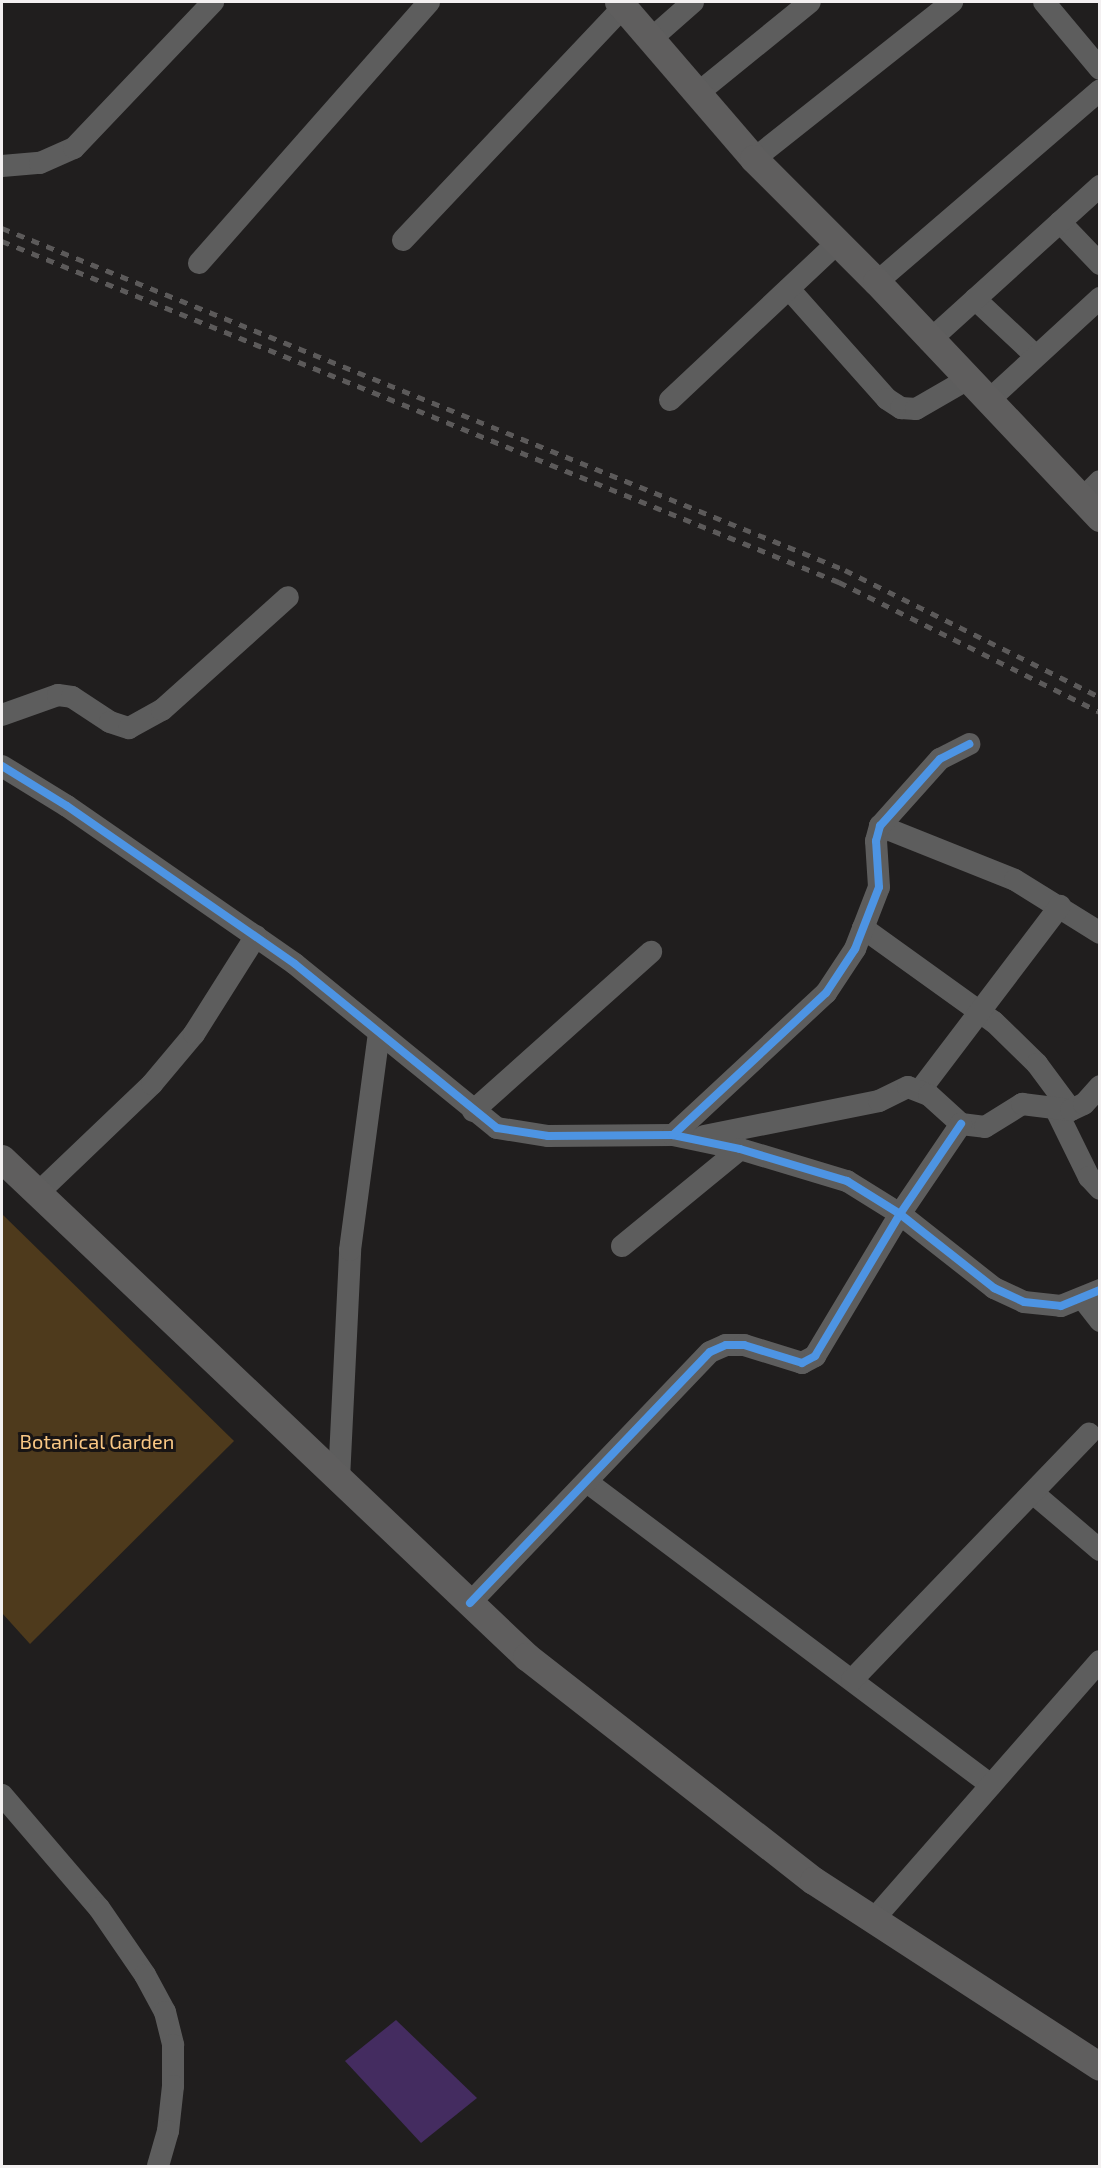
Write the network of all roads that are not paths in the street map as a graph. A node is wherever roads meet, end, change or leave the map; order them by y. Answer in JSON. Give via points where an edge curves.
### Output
{"nodes":[{"id":1,"x":213,"y":2,"type":"edge"},
{"id":2,"x":429,"y":2,"type":"edge"},
{"id":3,"x":693,"y":2,"type":"edge"},
{"id":4,"x":810,"y":2,"type":"edge"},
{"id":5,"x":952,"y":2,"type":"edge"},
{"id":6,"x":1044,"y":2,"type":"edge"},
{"id":7,"x":622,"y":4,"type":"edge"},
{"id":8,"x":651,"y":39,"type":"junction"},
{"id":9,"x":1100,"y":69,"type":"edge"},
{"id":10,"x":1100,"y":90,"type":"edge"},
{"id":11,"x":698,"y":93,"type":"junction"},
{"id":12,"x":754,"y":159,"type":"junction"},
{"id":13,"x":2,"y":166,"type":"edge"},
{"id":14,"x":1100,"y":186,"type":"edge"},
{"id":15,"x":1060,"y":222,"type":"junction"},
{"id":16,"x":403,"y":240,"type":"dead end"},
{"id":17,"x":837,"y":242,"type":"junction"},
{"id":18,"x":200,"y":262,"type":"dead end"},
{"id":19,"x":1100,"y":264,"type":"edge"},
{"id":20,"x":877,"y":282,"type":"junction"},
{"id":21,"x":789,"y":289,"type":"junction"},
{"id":22,"x":1100,"y":298,"type":"edge"},
{"id":23,"x":975,"y":299,"type":"junction"},
{"id":24,"x":929,"y":341,"type":"junction"},
{"id":25,"x":1036,"y":356,"type":"junction"},
{"id":26,"x":968,"y":379,"type":"junction"},
{"id":27,"x":670,"y":400,"type":"dead end"},
{"id":28,"x":989,"y":400,"type":"junction"},
{"id":29,"x":1094,"y":499,"type":"edge"},
{"id":30,"x":288,"y":597,"type":"dead end"},
{"id":31,"x":2,"y":715,"type":"edge"},
{"id":32,"x":969,"y":744,"type":"dead end"},
{"id":33,"x":2,"y":766,"type":"edge"},
{"id":34,"x":880,"y":826,"type":"junction"},
{"id":35,"x":1060,"y":906,"type":"junction"},
{"id":36,"x":863,"y":928,"type":"junction"},
{"id":37,"x":1100,"y":933,"type":"edge"},
{"id":38,"x":256,"y":936,"type":"junction"},
{"id":39,"x":651,"y":952,"type":"dead end"},
{"id":40,"x":981,"y":1011,"type":"junction"},
{"id":41,"x":379,"y":1033,"type":"junction"},
{"id":42,"x":1100,"y":1086,"type":"edge"},
{"id":43,"x":921,"y":1089,"type":"junction"},
{"id":44,"x":1063,"y":1109,"type":"junction"},
{"id":45,"x":473,"y":1111,"type":"junction"},
{"id":46,"x":961,"y":1124,"type":"junction"},
{"id":47,"x":683,"y":1137,"type":"junction"},
{"id":48,"x":740,"y":1149,"type":"junction"},
{"id":49,"x":2,"y":1160,"type":"edge"},
{"id":50,"x":1100,"y":1189,"type":"edge"},
{"id":51,"x":38,"y":1193,"type":"junction"},
{"id":52,"x":900,"y":1214,"type":"junction"},
{"id":53,"x":622,"y":1246,"type":"dead end"},
{"id":54,"x":1091,"y":1295,"type":"edge"},
{"id":55,"x":1100,"y":1321,"type":"edge"},
{"id":56,"x":1089,"y":1434,"type":"dead end"},
{"id":57,"x":339,"y":1479,"type":"junction"},
{"id":58,"x":587,"y":1482,"type":"junction"},
{"id":59,"x":1033,"y":1493,"type":"junction"},
{"id":60,"x":1100,"y":1550,"type":"edge"},
{"id":61,"x":470,"y":1603,"type":"junction"},
{"id":62,"x":1100,"y":1661,"type":"edge"},
{"id":63,"x":852,"y":1680,"type":"junction"},
{"id":64,"x":991,"y":1785,"type":"junction"},
{"id":65,"x":2,"y":1795,"type":"edge"},
{"id":66,"x":873,"y":1920,"type":"junction"},
{"id":67,"x":1100,"y":2067,"type":"edge"},
{"id":68,"x":158,"y":2166,"type":"edge"}],
"edges":[{"from":1,"to":13,"type":"street","via":[[74,148],[40,163]]},
{"from":2,"to":18,"type":"street"},
{"from":3,"to":8,"type":"street"},
{"from":4,"to":11,"type":"street"},
{"from":5,"to":12,"type":"street"},
{"from":6,"to":9,"type":"street"},
{"from":7,"to":8,"type":"main road"},
{"from":7,"to":16,"type":"street"},
{"from":8,"to":11,"type":"main road"},
{"from":10,"to":20,"type":"street"},
{"from":11,"to":12,"type":"main road"},
{"from":12,"to":17,"type":"main road"},
{"from":14,"to":15,"type":"street"},
{"from":15,"to":19,"type":"street"},
{"from":15,"to":23,"type":"street"},
{"from":17,"to":20,"type":"main road"},
{"from":17,"to":21,"type":"street"},
{"from":20,"to":24,"type":"main road"},
{"from":21,"to":26,"type":"street","via":[[887,399],[901,408],[916,409]]},
{"from":21,"to":27,"type":"street"},
{"from":22,"to":25,"type":"street"},
{"from":23,"to":24,"type":"street"},
{"from":23,"to":25,"type":"street"},
{"from":24,"to":26,"type":"main road"},
{"from":25,"to":28,"type":"street"},
{"from":26,"to":28,"type":"main road"},
{"from":28,"to":29,"type":"main road"},
{"from":30,"to":31,"type":"street","via":[[162,710],[129,728],[110,722],[72,697],[58,695]]},
{"from":32,"to":34,"type":"street","via":[[940,759]]},
{"from":33,"to":38,"type":"street"},
{"from":34,"to":35,"type":"street","via":[[1015,880]]},
{"from":34,"to":36,"type":"street","via":[[876,841],[879,887]]},
{"from":35,"to":37,"type":"street"},
{"from":35,"to":40,"type":"street"},
{"from":36,"to":40,"type":"street"},
{"from":36,"to":47,"type":"street","via":[[855,949],[826,993]]},
{"from":38,"to":41,"type":"street"},
{"from":38,"to":51,"type":"street","via":[[194,1034],[152,1084]]},
{"from":39,"to":45,"type":"street"},
{"from":40,"to":43,"type":"street"},
{"from":40,"to":44,"type":"street","via":[[1037,1064]]},
{"from":41,"to":45,"type":"street"},
{"from":41,"to":57,"type":"street","via":[[350,1250]]},
{"from":42,"to":44,"type":"street","via":[[1084,1104]]},
{"from":43,"to":46,"type":"street"},
{"from":43,"to":47,"type":"street","via":[[908,1087],[879,1101]]},
{"from":44,"to":46,"type":"street","via":[[1022,1104],[985,1126]]},
{"from":44,"to":50,"type":"street","via":[[1084,1169]]},
{"from":45,"to":47,"type":"street","via":[[497,1128],[522,1134]]},
{"from":46,"to":52,"type":"street"},
{"from":47,"to":48,"type":"street"},
{"from":48,"to":52,"type":"street","via":[[847,1181]]},
{"from":48,"to":53,"type":"street"},
{"from":49,"to":51,"type":"main road"},
{"from":51,"to":57,"type":"main road"},
{"from":52,"to":54,"type":"street","via":[[994,1288],[1043,1306],[1061,1306]]},
{"from":52,"to":58,"type":"street","via":[[815,1356],[802,1363],[744,1345],[726,1345],[710,1352],[691,1367]]},
{"from":54,"to":55,"type":"street"},
{"from":56,"to":59,"type":"street"},
{"from":57,"to":61,"type":"main road"},
{"from":58,"to":61,"type":"street"},
{"from":58,"to":63,"type":"street"},
{"from":59,"to":60,"type":"street"},
{"from":59,"to":63,"type":"street"},
{"from":61,"to":66,"type":"main road","via":[[546,1672],[814,1881]]},
{"from":62,"to":64,"type":"street"},
{"from":63,"to":64,"type":"street"},
{"from":64,"to":66,"type":"street"},
{"from":65,"to":68,"type":"street","via":[[99,1908],[165,2012],[173,2045],[173,2086],[168,2131]]},
{"from":66,"to":67,"type":"main road"}]}
